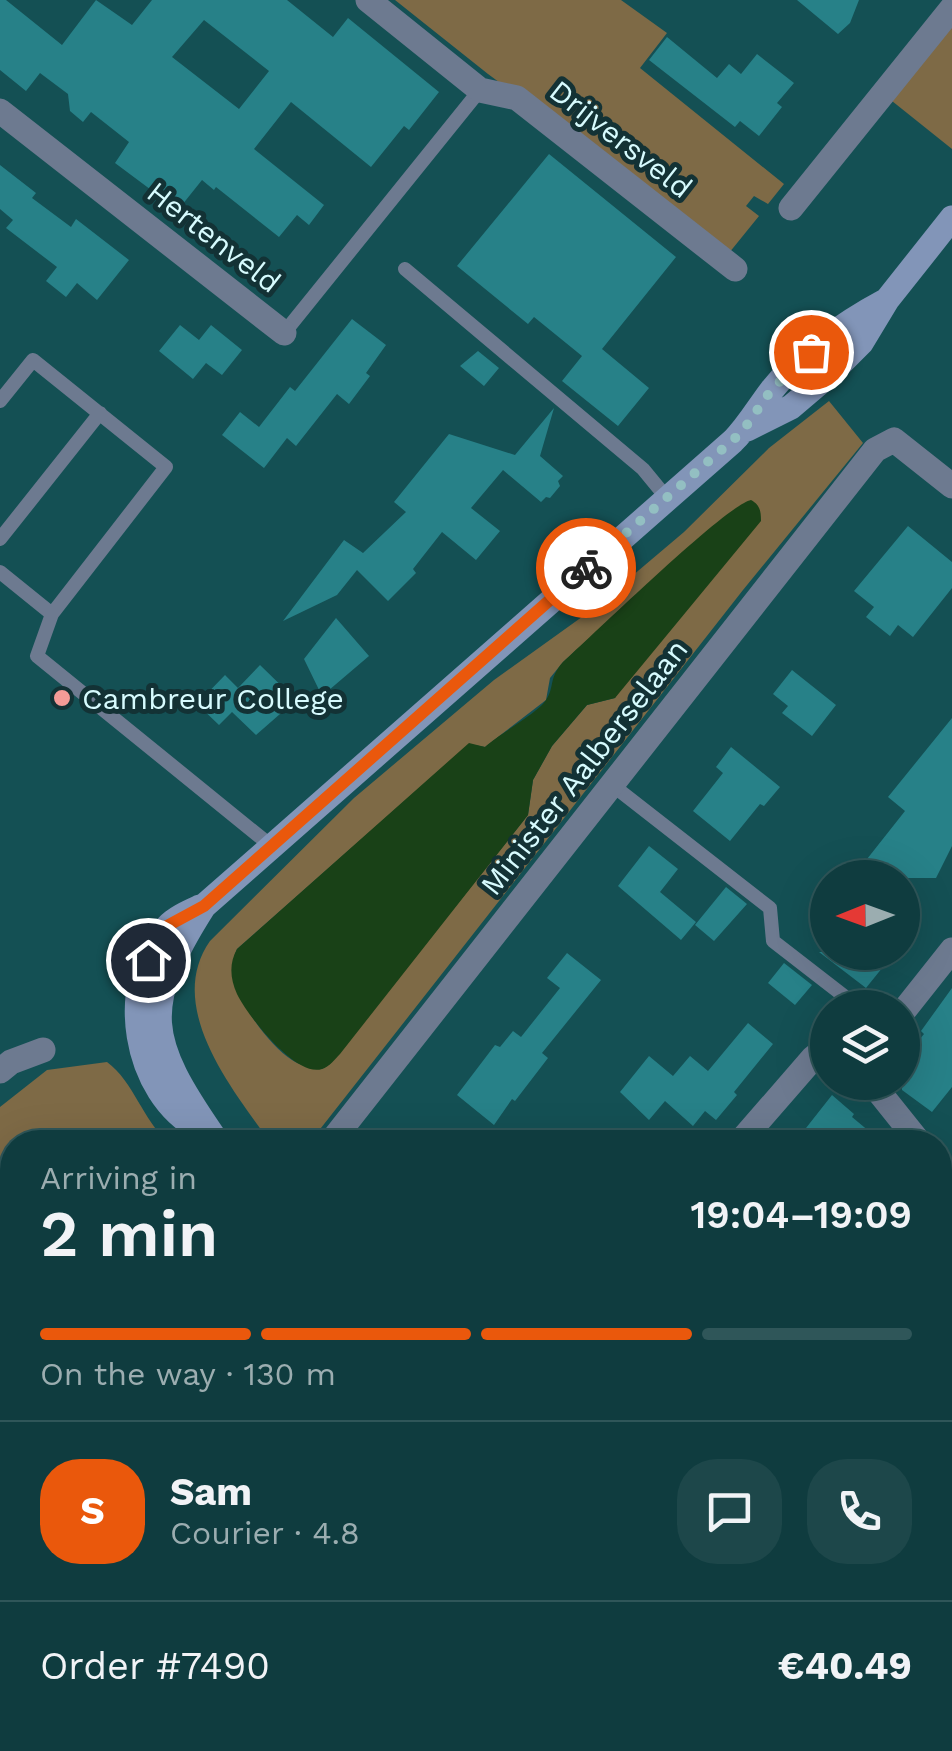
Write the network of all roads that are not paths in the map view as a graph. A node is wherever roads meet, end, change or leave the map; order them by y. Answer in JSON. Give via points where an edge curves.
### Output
{"nodes":[{"id":1,"x":368,"y":0,"type":"edge"},
{"id":2,"x":952,"y":8,"type":"edge"},
{"id":3,"x":480,"y":90,"type":"junction"},
{"id":4,"x":0,"y":111,"type":"edge"},
{"id":5,"x":791,"y":208,"type":"dead end"},
{"id":6,"x":952,"y":218,"type":"edge"},
{"id":7,"x":735,"y":268,"type":"dead end"},
{"id":8,"x":406,"y":270,"type":"dead end"},
{"id":9,"x":284,"y":332,"type":"joint"},
{"id":10,"x":0,"y":402,"type":"edge"},
{"id":11,"x":100,"y":413,"type":"junction"},
{"id":12,"x":952,"y":486,"type":"edge"},
{"id":13,"x":666,"y":497,"type":"junction"},
{"id":14,"x":0,"y":539,"type":"edge"},
{"id":15,"x":0,"y":572,"type":"edge"},
{"id":16,"x":52,"y":614,"type":"junction"},
{"id":17,"x":612,"y":784,"type":"junction"},
{"id":18,"x":270,"y":845,"type":"junction"},
{"id":19,"x":952,"y":950,"type":"edge"},
{"id":20,"x":836,"y":990,"type":"edge"},
{"id":21,"x":920,"y":990,"type":"edge"},
{"id":22,"x":42,"y":1050,"type":"dead end"},
{"id":23,"x":810,"y":1061,"type":"edge"},
{"id":24,"x":0,"y":1072,"type":"edge"},
{"id":25,"x":886,"y":1100,"type":"edge"},
{"id":26,"x":211,"y":1130,"type":"edge"},
{"id":27,"x":340,"y":1130,"type":"edge"},
{"id":28,"x":750,"y":1130,"type":"edge"},
{"id":29,"x":910,"y":1130,"type":"edge"}],
"edges":[{"from":1,"to":3,"type":"street","name":"Drijversveld"},
{"from":2,"to":5,"type":"street"},
{"from":3,"to":7,"type":"street","name":"Drijversveld","via":[[516,98]]},
{"from":3,"to":9,"type":"lane","name":"Hertenveld"},
{"from":4,"to":9,"type":"street","name":"Hertenveld"},
{"from":6,"to":13,"type":"main road","via":[[832,373],[790,407],[742,432]]},
{"from":8,"to":13,"type":"lane","via":[[643,469]]},
{"from":10,"to":11,"type":"lane","via":[[33,360]]},
{"from":11,"to":14,"type":"lane"},
{"from":11,"to":16,"type":"lane","via":[[166,467]]},
{"from":12,"to":17,"type":"street","name":"Minister Aalberselaan","via":[[894,440],[875,450]]},
{"from":13,"to":18,"type":"main road"},
{"from":15,"to":16,"type":"lane"},
{"from":16,"to":18,"type":"lane","via":[[37,656]]},
{"from":17,"to":20,"type":"lane","via":[[770,908],[773,940]]},
{"from":17,"to":27,"type":"street","name":"Minister Aalberselaan"},
{"from":18,"to":26,"type":"main road","via":[[204,906],[178,946],[150,1038]]},
{"from":19,"to":21,"type":"street"},
{"from":22,"to":24,"type":"street"},
{"from":23,"to":28,"type":"street"},
{"from":25,"to":29,"type":"street"}]}
